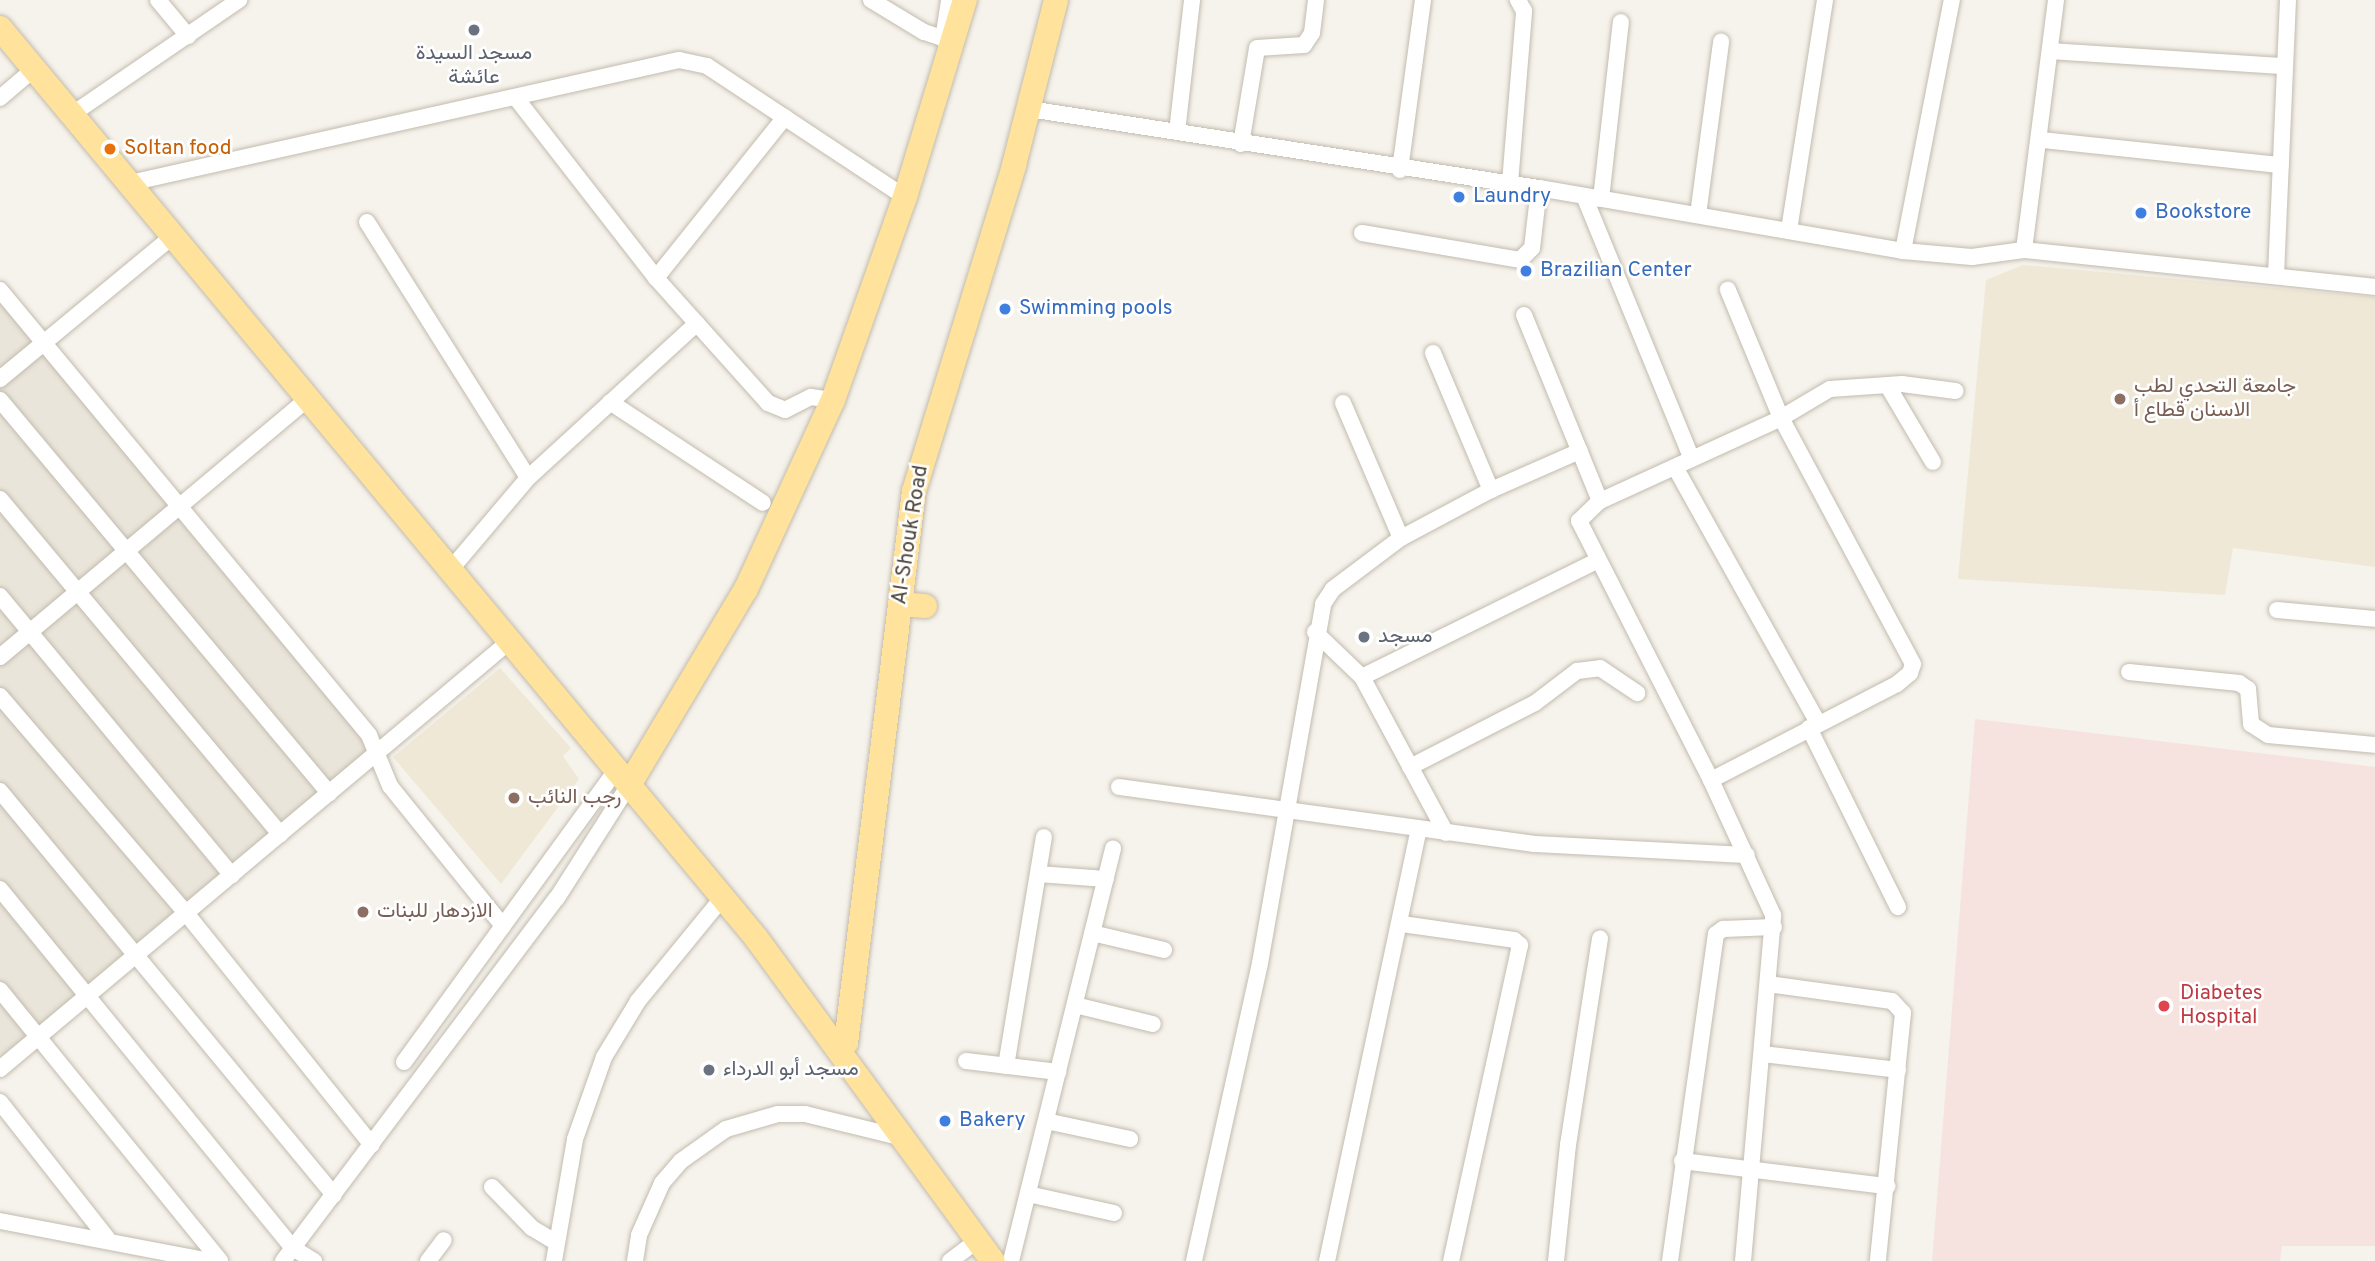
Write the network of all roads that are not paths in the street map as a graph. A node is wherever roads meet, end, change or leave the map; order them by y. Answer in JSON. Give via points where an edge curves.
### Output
{"nodes":[{"id":1,"x":158,"y":0,"type":"edge"},
{"id":2,"x":239,"y":0,"type":"edge"},
{"id":3,"x":871,"y":0,"type":"edge"},
{"id":4,"x":949,"y":0,"type":"edge"},
{"id":5,"x":965,"y":0,"type":"edge"},
{"id":6,"x":1056,"y":0,"type":"edge"},
{"id":7,"x":1192,"y":0,"type":"edge"},
{"id":8,"x":1316,"y":0,"type":"edge"},
{"id":9,"x":1423,"y":0,"type":"edge"},
{"id":10,"x":1518,"y":0,"type":"edge"},
{"id":11,"x":1825,"y":0,"type":"edge"},
{"id":12,"x":1952,"y":0,"type":"edge"},
{"id":13,"x":2056,"y":0,"type":"edge"},
{"id":14,"x":2288,"y":0,"type":"edge"},
{"id":15,"x":1621,"y":22,"type":"dead end"},
{"id":16,"x":0,"y":28,"type":"edge"},
{"id":17,"x":188,"y":36,"type":"junction"},
{"id":18,"x":949,"y":41,"type":"junction"},
{"id":19,"x":1721,"y":42,"type":"dead end"},
{"id":20,"x":2050,"y":51,"type":"junction"},
{"id":21,"x":2285,"y":66,"type":"junction"},
{"id":22,"x":34,"y":69,"type":"junction"},
{"id":23,"x":0,"y":97,"type":"edge"},
{"id":24,"x":516,"y":98,"type":"junction"},
{"id":25,"x":1029,"y":109,"type":"junction"},
{"id":26,"x":71,"y":116,"type":"junction"},
{"id":27,"x":785,"y":117,"type":"junction"},
{"id":28,"x":1177,"y":132,"type":"junction"},
{"id":29,"x":2042,"y":140,"type":"junction"},
{"id":30,"x":1241,"y":144,"type":"junction"},
{"id":31,"x":2281,"y":164,"type":"junction"},
{"id":32,"x":1399,"y":170,"type":"junction"},
{"id":33,"x":130,"y":183,"type":"junction"},
{"id":34,"x":1510,"y":183,"type":"junction"},
{"id":35,"x":1539,"y":188,"type":"junction"},
{"id":36,"x":1584,"y":196,"type":"junction"},
{"id":37,"x":905,"y":197,"type":"junction"},
{"id":38,"x":1601,"y":199,"type":"junction"},
{"id":39,"x":1698,"y":215,"type":"junction"},
{"id":40,"x":367,"y":222,"type":"dead end"},
{"id":41,"x":1789,"y":230,"type":"junction"},
{"id":42,"x":1362,"y":233,"type":"dead end"},
{"id":43,"x":173,"y":236,"type":"junction"},
{"id":44,"x":2024,"y":250,"type":"junction"},
{"id":45,"x":1903,"y":251,"type":"junction"},
{"id":46,"x":2276,"y":275,"type":"junction"},
{"id":47,"x":656,"y":278,"type":"junction"},
{"id":48,"x":2375,"y":287,"type":"edge"},
{"id":49,"x":0,"y":290,"type":"edge"},
{"id":50,"x":1728,"y":290,"type":"dead end"},
{"id":51,"x":1524,"y":315,"type":"dead end"},
{"id":52,"x":697,"y":323,"type":"junction"},
{"id":53,"x":44,"y":342,"type":"junction"},
{"id":54,"x":1433,"y":353,"type":"dead end"},
{"id":55,"x":0,"y":379,"type":"edge"},
{"id":56,"x":1889,"y":387,"type":"junction"},
{"id":57,"x":1956,"y":391,"type":"dead end"},
{"id":58,"x":308,"y":399,"type":"junction"},
{"id":59,"x":0,"y":400,"type":"edge"},
{"id":60,"x":833,"y":400,"type":"junction"},
{"id":61,"x":610,"y":402,"type":"junction"},
{"id":62,"x":1343,"y":403,"type":"dead end"},
{"id":63,"x":1781,"y":418,"type":"junction"},
{"id":64,"x":1580,"y":451,"type":"junction"},
{"id":65,"x":1692,"y":459,"type":"junction"},
{"id":66,"x":1933,"y":462,"type":"dead end"},
{"id":67,"x":1675,"y":467,"type":"junction"},
{"id":68,"x":528,"y":478,"type":"junction"},
{"id":69,"x":1491,"y":490,"type":"junction"},
{"id":70,"x":0,"y":499,"type":"edge"},
{"id":71,"x":1601,"y":501,"type":"junction"},
{"id":72,"x":763,"y":503,"type":"dead end"},
{"id":73,"x":182,"y":505,"type":"junction"},
{"id":74,"x":1401,"y":538,"type":"junction"},
{"id":75,"x":128,"y":550,"type":"junction"},
{"id":76,"x":1597,"y":561,"type":"junction"},
{"id":77,"x":451,"y":569,"type":"junction"},
{"id":78,"x":76,"y":593,"type":"junction"},
{"id":79,"x":0,"y":596,"type":"edge"},
{"id":80,"x":2277,"y":610,"type":"dead end"},
{"id":81,"x":2375,"y":619,"type":"edge"},
{"id":82,"x":30,"y":632,"type":"junction"},
{"id":83,"x":1315,"y":632,"type":"junction"},
{"id":84,"x":511,"y":640,"type":"junction"},
{"id":85,"x":0,"y":657,"type":"edge"},
{"id":86,"x":2129,"y":672,"type":"dead end"},
{"id":87,"x":1362,"y":677,"type":"junction"},
{"id":88,"x":1637,"y":693,"type":"dead end"},
{"id":89,"x":0,"y":696,"type":"edge"},
{"id":90,"x":1814,"y":725,"type":"junction"},
{"id":91,"x":2375,"y":745,"type":"edge"},
{"id":92,"x":376,"y":753,"type":"junction"},
{"id":93,"x":1410,"y":767,"type":"junction"},
{"id":94,"x":623,"y":777,"type":"junction"},
{"id":95,"x":1711,"y":780,"type":"junction"},
{"id":96,"x":1119,"y":787,"type":"dead end"},
{"id":97,"x":0,"y":790,"type":"edge"},
{"id":98,"x":329,"y":793,"type":"junction"},
{"id":99,"x":1290,"y":813,"type":"junction"},
{"id":100,"x":1419,"y":830,"type":"junction"},
{"id":101,"x":280,"y":834,"type":"junction"},
{"id":102,"x":1446,"y":834,"type":"junction"},
{"id":103,"x":1044,"y":837,"type":"dead end"},
{"id":104,"x":1114,"y":848,"type":"dead end"},
{"id":105,"x":1747,"y":855,"type":"junction"},
{"id":106,"x":232,"y":874,"type":"junction"},
{"id":107,"x":1038,"y":874,"type":"junction"},
{"id":108,"x":1106,"y":880,"type":"junction"},
{"id":109,"x":0,"y":889,"type":"edge"},
{"id":110,"x":723,"y":897,"type":"junction"},
{"id":111,"x":1898,"y":907,"type":"dead end"},
{"id":112,"x":186,"y":913,"type":"junction"},
{"id":113,"x":1402,"y":924,"type":"junction"},
{"id":114,"x":503,"y":926,"type":"junction"},
{"id":115,"x":1774,"y":928,"type":"junction"},
{"id":116,"x":1092,"y":933,"type":"junction"},
{"id":117,"x":1600,"y":938,"type":"dead end"},
{"id":118,"x":1164,"y":950,"type":"dead end"},
{"id":119,"x":136,"y":955,"type":"junction"},
{"id":120,"x":1768,"y":984,"type":"junction"},
{"id":121,"x":0,"y":990,"type":"edge"},
{"id":122,"x":90,"y":993,"type":"junction"},
{"id":123,"x":1074,"y":1005,"type":"junction"},
{"id":124,"x":1153,"y":1024,"type":"dead end"},
{"id":125,"x":39,"y":1036,"type":"junction"},
{"id":126,"x":843,"y":1045,"type":"junction"},
{"id":127,"x":1762,"y":1054,"type":"junction"},
{"id":128,"x":966,"y":1061,"type":"dead end"},
{"id":129,"x":404,"y":1062,"type":"dead end"},
{"id":130,"x":1006,"y":1066,"type":"junction"},
{"id":131,"x":0,"y":1069,"type":"edge"},
{"id":132,"x":1898,"y":1070,"type":"junction"},
{"id":133,"x":1058,"y":1072,"type":"junction"},
{"id":134,"x":0,"y":1102,"type":"edge"},
{"id":135,"x":1046,"y":1121,"type":"junction"},
{"id":136,"x":904,"y":1138,"type":"junction"},
{"id":137,"x":1130,"y":1139,"type":"dead end"},
{"id":138,"x":372,"y":1145,"type":"junction"},
{"id":139,"x":1682,"y":1161,"type":"junction"},
{"id":140,"x":1752,"y":1166,"type":"junction"},
{"id":141,"x":926,"y":1167,"type":"junction"},
{"id":142,"x":492,"y":1186,"type":"dead end"},
{"id":143,"x":1887,"y":1186,"type":"junction"},
{"id":144,"x":1028,"y":1194,"type":"junction"},
{"id":145,"x":334,"y":1195,"type":"junction"},
{"id":146,"x":1114,"y":1213,"type":"dead end"},
{"id":147,"x":0,"y":1221,"type":"edge"},
{"id":148,"x":107,"y":1238,"type":"junction"},
{"id":149,"x":444,"y":1240,"type":"dead end"},
{"id":150,"x":978,"y":1240,"type":"junction"},
{"id":151,"x":555,"y":1242,"type":"junction"},
{"id":152,"x":288,"y":1255,"type":"edge"},
{"id":153,"x":209,"y":1261,"type":"edge"},
{"id":154,"x":220,"y":1261,"type":"edge"},
{"id":155,"x":314,"y":1261,"type":"edge"},
{"id":156,"x":428,"y":1261,"type":"edge"},
{"id":157,"x":554,"y":1261,"type":"edge"},
{"id":158,"x":635,"y":1261,"type":"edge"},
{"id":159,"x":950,"y":1261,"type":"edge"},
{"id":160,"x":993,"y":1261,"type":"edge"},
{"id":161,"x":1011,"y":1261,"type":"edge"},
{"id":162,"x":1194,"y":1261,"type":"edge"},
{"id":163,"x":1327,"y":1261,"type":"edge"},
{"id":164,"x":1451,"y":1261,"type":"edge"},
{"id":165,"x":1556,"y":1261,"type":"edge"},
{"id":166,"x":1670,"y":1261,"type":"edge"},
{"id":167,"x":1744,"y":1261,"type":"edge"},
{"id":168,"x":1878,"y":1261,"type":"edge"}],
"edges":[{"from":1,"to":17,"type":"street"},
{"from":2,"to":17,"type":"street"},
{"from":3,"to":18,"type":"street"},
{"from":4,"to":18,"type":"street"},
{"from":5,"to":18,"type":"main road"},
{"from":6,"to":25,"type":"main road","name":"Al-Shouk Road"},
{"from":7,"to":28,"type":"street"},
{"from":8,"to":30,"type":"street","via":[[1312,33],[1304,45],[1257,47]]},
{"from":9,"to":32,"type":"street"},
{"from":10,"to":34,"type":"street","via":[[1524,10]]},
{"from":11,"to":41,"type":"street"},
{"from":12,"to":45,"type":"street"},
{"from":13,"to":20,"type":"street"},
{"from":14,"to":21,"type":"street"},
{"from":15,"to":38,"type":"street"},
{"from":16,"to":22,"type":"main road"},
{"from":17,"to":26,"type":"street"},
{"from":18,"to":37,"type":"main road"},
{"from":19,"to":39,"type":"street"},
{"from":20,"to":21,"type":"street"},
{"from":20,"to":29,"type":"street"},
{"from":21,"to":31,"type":"street"},
{"from":22,"to":23,"type":"street"},
{"from":22,"to":26,"type":"main road"},
{"from":24,"to":27,"type":"street","via":[[690,60],[708,66]]},
{"from":24,"to":33,"type":"street"},
{"from":24,"to":47,"type":"street"},
{"from":25,"to":28,"type":"street"},
{"from":25,"to":126,"type":"main road","name":"Al-Shouk Road","via":[[920,464],[913,605]]},
{"from":26,"to":33,"type":"main road"},
{"from":27,"to":37,"type":"street"},
{"from":27,"to":47,"type":"street"},
{"from":28,"to":30,"type":"street"},
{"from":29,"to":31,"type":"street"},
{"from":29,"to":44,"type":"street"},
{"from":30,"to":32,"type":"street"},
{"from":31,"to":46,"type":"street"},
{"from":32,"to":34,"type":"street"},
{"from":33,"to":43,"type":"main road"},
{"from":34,"to":35,"type":"street"},
{"from":35,"to":36,"type":"street"},
{"from":35,"to":42,"type":"street","via":[[1532,248],[1520,260]]},
{"from":36,"to":38,"type":"street"},
{"from":36,"to":65,"type":"street"},
{"from":37,"to":60,"type":"main road"},
{"from":38,"to":39,"type":"street"},
{"from":39,"to":41,"type":"street"},
{"from":40,"to":68,"type":"street"},
{"from":41,"to":45,"type":"street"},
{"from":43,"to":53,"type":"street"},
{"from":43,"to":58,"type":"main road"},
{"from":44,"to":45,"type":"street","via":[[1972,257]]},
{"from":44,"to":46,"type":"street"},
{"from":46,"to":48,"type":"street"},
{"from":47,"to":52,"type":"street"},
{"from":49,"to":53,"type":"street"},
{"from":50,"to":63,"type":"street"},
{"from":51,"to":64,"type":"street"},
{"from":52,"to":60,"type":"street","via":[[771,406],[785,410],[811,397]]},
{"from":52,"to":61,"type":"street"},
{"from":53,"to":55,"type":"street"},
{"from":53,"to":73,"type":"street"},
{"from":54,"to":69,"type":"street"},
{"from":56,"to":57,"type":"street"},
{"from":56,"to":63,"type":"street","via":[[1830,389]]},
{"from":56,"to":66,"type":"street"},
{"from":58,"to":73,"type":"street"},
{"from":58,"to":77,"type":"main road"},
{"from":59,"to":75,"type":"street"},
{"from":60,"to":94,"type":"main road","via":[[746,589]]},
{"from":61,"to":68,"type":"street"},
{"from":61,"to":72,"type":"street"},
{"from":62,"to":74,"type":"street"},
{"from":63,"to":65,"type":"street"},
{"from":63,"to":90,"type":"street","via":[[1913,664],[1897,684]]},
{"from":64,"to":69,"type":"street"},
{"from":64,"to":71,"type":"street"},
{"from":65,"to":67,"type":"street"},
{"from":67,"to":71,"type":"street"},
{"from":67,"to":90,"type":"street"},
{"from":68,"to":77,"type":"street"},
{"from":69,"to":74,"type":"street"},
{"from":70,"to":78,"type":"street"},
{"from":71,"to":76,"type":"street","via":[[1579,521]]},
{"from":73,"to":75,"type":"street"},
{"from":73,"to":92,"type":"street","via":[[369,736]]},
{"from":74,"to":83,"type":"street","via":[[1333,589]]},
{"from":75,"to":78,"type":"street"},
{"from":75,"to":98,"type":"street"},
{"from":76,"to":87,"type":"street"},
{"from":76,"to":95,"type":"street"},
{"from":77,"to":84,"type":"main road"},
{"from":78,"to":82,"type":"street"},
{"from":78,"to":101,"type":"street"},
{"from":79,"to":82,"type":"street"},
{"from":80,"to":81,"type":"street"},
{"from":82,"to":85,"type":"street"},
{"from":82,"to":106,"type":"street"},
{"from":83,"to":87,"type":"street"},
{"from":83,"to":99,"type":"street"},
{"from":84,"to":92,"type":"street"},
{"from":84,"to":94,"type":"main road"},
{"from":86,"to":91,"type":"street","via":[[2238,683],[2248,689],[2251,724],[2269,735]]},
{"from":87,"to":93,"type":"street"},
{"from":88,"to":93,"type":"street","via":[[1601,668],[1577,671],[1535,703]]},
{"from":89,"to":112,"type":"street"},
{"from":90,"to":95,"type":"street"},
{"from":90,"to":111,"type":"street"},
{"from":92,"to":98,"type":"street"},
{"from":92,"to":114,"type":"street","via":[[390,786]]},
{"from":93,"to":102,"type":"street"},
{"from":94,"to":110,"type":"main road"},
{"from":94,"to":114,"type":"street"},
{"from":94,"to":138,"type":"street","via":[[557,898]]},
{"from":95,"to":105,"type":"street"},
{"from":96,"to":99,"type":"street"},
{"from":97,"to":119,"type":"street"},
{"from":98,"to":101,"type":"street"},
{"from":99,"to":100,"type":"street"},
{"from":99,"to":162,"type":"street"},
{"from":100,"to":102,"type":"street"},
{"from":100,"to":113,"type":"street"},
{"from":101,"to":106,"type":"street"},
{"from":102,"to":105,"type":"street","via":[[1534,844]]},
{"from":103,"to":107,"type":"street"},
{"from":104,"to":108,"type":"street"},
{"from":105,"to":115,"type":"street","via":[[1770,902]]},
{"from":106,"to":112,"type":"street"},
{"from":107,"to":108,"type":"street"},
{"from":107,"to":130,"type":"street"},
{"from":108,"to":116,"type":"street"},
{"from":109,"to":122,"type":"street"},
{"from":110,"to":126,"type":"main road"},
{"from":110,"to":151,"type":"street","via":[[638,1001],[604,1056],[580,1118]]},
{"from":112,"to":119,"type":"street"},
{"from":112,"to":138,"type":"street"},
{"from":113,"to":163,"type":"street"},
{"from":113,"to":164,"type":"street","via":[[1514,940],[1520,945]]},
{"from":114,"to":129,"type":"street"},
{"from":115,"to":120,"type":"street"},
{"from":115,"to":139,"type":"street","via":[[1724,929],[1716,934]]},
{"from":116,"to":118,"type":"street"},
{"from":116,"to":123,"type":"street"},
{"from":117,"to":165,"type":"street"},
{"from":119,"to":122,"type":"street"},
{"from":119,"to":145,"type":"street"},
{"from":120,"to":127,"type":"street"},
{"from":120,"to":132,"type":"street","via":[[1897,1003],[1903,1013]]},
{"from":121,"to":125,"type":"street"},
{"from":122,"to":125,"type":"street"},
{"from":122,"to":152,"type":"street"},
{"from":123,"to":124,"type":"street"},
{"from":123,"to":133,"type":"street"},
{"from":125,"to":131,"type":"street"},
{"from":125,"to":154,"type":"street"},
{"from":126,"to":136,"type":"main road"},
{"from":126,"to":141,"type":"main road","via":[[909,1129]]},
{"from":127,"to":132,"type":"street"},
{"from":127,"to":140,"type":"street"},
{"from":128,"to":130,"type":"street"},
{"from":130,"to":133,"type":"street"},
{"from":132,"to":143,"type":"street"},
{"from":133,"to":135,"type":"street"},
{"from":134,"to":148,"type":"street"},
{"from":135,"to":137,"type":"street"},
{"from":135,"to":144,"type":"street"},
{"from":136,"to":141,"type":"main road"},
{"from":136,"to":158,"type":"street","via":[[806,1114],[751,1119],[726,1129],[681,1161],[663,1183],[645,1217]]},
{"from":138,"to":145,"type":"street"},
{"from":139,"to":140,"type":"street"},
{"from":139,"to":166,"type":"street"},
{"from":140,"to":143,"type":"street"},
{"from":140,"to":167,"type":"street"},
{"from":141,"to":150,"type":"main road"},
{"from":142,"to":151,"type":"street","via":[[532,1228]]},
{"from":143,"to":168,"type":"street"},
{"from":144,"to":146,"type":"street"},
{"from":144,"to":161,"type":"street"},
{"from":145,"to":152,"type":"street"},
{"from":147,"to":148,"type":"street"},
{"from":148,"to":153,"type":"street"},
{"from":149,"to":156,"type":"street"},
{"from":150,"to":159,"type":"street"},
{"from":150,"to":160,"type":"main road"},
{"from":151,"to":157,"type":"street"},
{"from":152,"to":155,"type":"street"}]}
